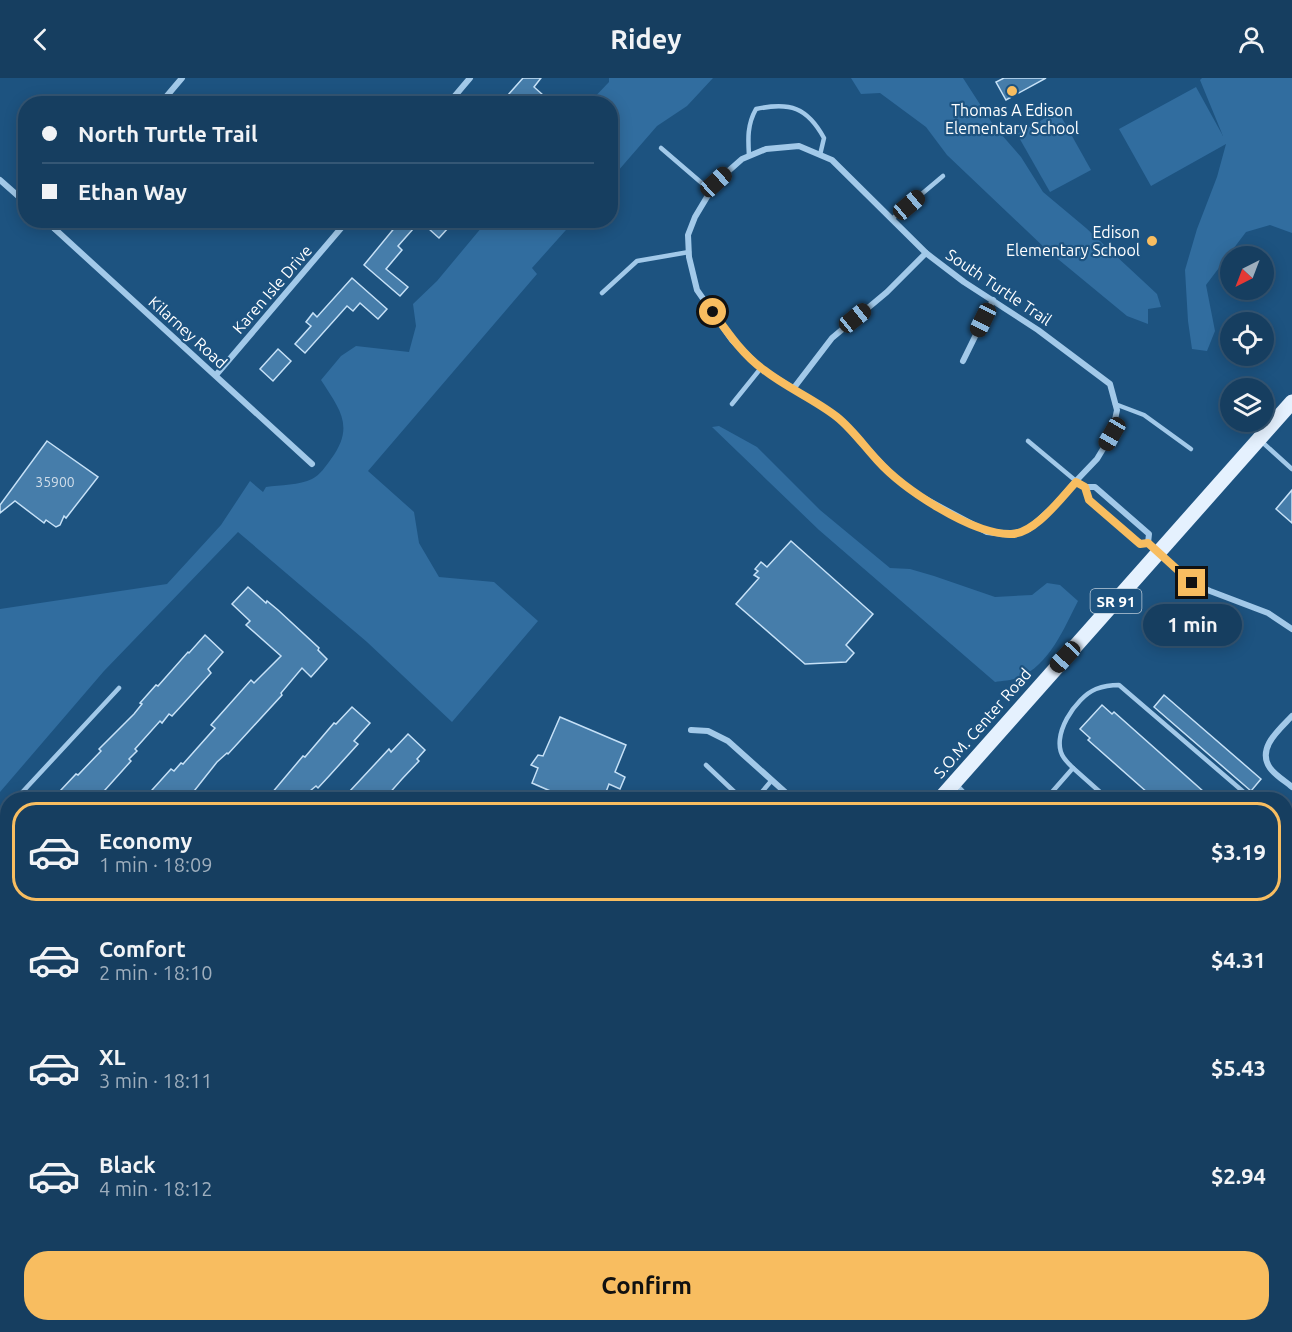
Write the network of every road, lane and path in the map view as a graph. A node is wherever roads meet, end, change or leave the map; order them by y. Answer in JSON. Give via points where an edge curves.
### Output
{"nodes":[{"id":1,"x":182,"y":78,"type":"edge"},
{"id":2,"x":470,"y":78,"type":"edge"},
{"id":3,"x":167,"y":96,"type":"edge"},
{"id":4,"x":455,"y":96,"type":"edge"},
{"id":5,"x":661,"y":148,"type":"dead end"},
{"id":6,"x":820,"y":155,"type":"junction"},
{"id":7,"x":749,"y":156,"type":"junction"},
{"id":8,"x":943,"y":176,"type":"dead end"},
{"id":9,"x":0,"y":180,"type":"edge"},
{"id":10,"x":711,"y":191,"type":"junction"},
{"id":11,"x":18,"y":196,"type":"edge"},
{"id":12,"x":891,"y":219,"type":"junction"},
{"id":13,"x":341,"y":228,"type":"edge"},
{"id":14,"x":55,"y":230,"type":"edge"},
{"id":15,"x":689,"y":252,"type":"junction"},
{"id":16,"x":926,"y":253,"type":"junction"},
{"id":17,"x":602,"y":293,"type":"dead end"},
{"id":18,"x":993,"y":300,"type":"junction"},
{"id":19,"x":963,"y":361,"type":"dead end"},
{"id":20,"x":761,"y":368,"type":"junction"},
{"id":21,"x":216,"y":375,"type":"junction"},
{"id":22,"x":793,"y":389,"type":"junction"},
{"id":23,"x":1292,"y":402,"type":"edge"},
{"id":24,"x":732,"y":404,"type":"dead end"},
{"id":25,"x":1115,"y":404,"type":"junction"},
{"id":26,"x":1259,"y":439,"type":"junction"},
{"id":27,"x":1028,"y":441,"type":"dead end"},
{"id":28,"x":1191,"y":449,"type":"dead end"},
{"id":29,"x":312,"y":464,"type":"dead end"},
{"id":30,"x":1292,"y":469,"type":"edge"},
{"id":31,"x":1076,"y":482,"type":"junction"},
{"id":32,"x":1085,"y":487,"type":"junction"},
{"id":33,"x":1154,"y":548,"type":"junction"},
{"id":34,"x":1292,"y":629,"type":"edge"},
{"id":35,"x":119,"y":688,"type":"dead end"},
{"id":36,"x":1292,"y":716,"type":"edge"},
{"id":37,"x":691,"y":730,"type":"dead end"},
{"id":38,"x":706,"y":765,"type":"dead end"},
{"id":39,"x":1073,"y":768,"type":"junction"},
{"id":40,"x":772,"y":780,"type":"junction"},
{"id":41,"x":954,"y":783,"type":"junction"},
{"id":42,"x":1292,"y":787,"type":"edge"},
{"id":43,"x":22,"y":792,"type":"edge"},
{"id":44,"x":735,"y":792,"type":"edge"},
{"id":45,"x":762,"y":792,"type":"edge"},
{"id":46,"x":785,"y":792,"type":"edge"},
{"id":47,"x":946,"y":792,"type":"edge"},
{"id":48,"x":964,"y":792,"type":"edge"},
{"id":49,"x":1052,"y":792,"type":"edge"},
{"id":50,"x":1100,"y":792,"type":"edge"},
{"id":51,"x":1244,"y":792,"type":"edge"}],
"edges":[{"from":1,"to":3,"type":"street"},
{"from":2,"to":4,"type":"street"},
{"from":5,"to":10,"type":"lane"},
{"from":6,"to":7,"type":"street","name":"South Turtle Trail","via":[[799,146],[766,149]]},
{"from":6,"to":7,"type":"lane","via":[[824,138],[816,123],[796,108],[775,105],[756,109],[750,119]]},
{"from":6,"to":12,"type":"street","name":"South Turtle Trail","via":[[832,160]]},
{"from":7,"to":10,"type":"street","name":"South Turtle Trail","via":[[716,182]]},
{"from":8,"to":12,"type":"lane"},
{"from":9,"to":11,"type":"street"},
{"from":10,"to":15,"type":"street","name":"South Turtle Trail","via":[[688,235]]},
{"from":12,"to":16,"type":"street","name":"South Turtle Trail"},
{"from":13,"to":21,"type":"street","name":"Karen Isle Drive"},
{"from":14,"to":21,"type":"street","name":"Kilarney Road"},
{"from":15,"to":17,"type":"lane","via":[[637,261]]},
{"from":15,"to":20,"type":"street","via":[[697,290],[732,340]]},
{"from":16,"to":18,"type":"street","name":"South Turtle Trail"},
{"from":16,"to":22,"type":"street","via":[[832,338]]},
{"from":18,"to":19,"type":"street"},
{"from":18,"to":25,"type":"street","name":"South Turtle Trail","via":[[1110,384]]},
{"from":20,"to":22,"type":"street"},
{"from":20,"to":24,"type":"lane"},
{"from":21,"to":29,"type":"street","name":"Kilarney Road"},
{"from":22,"to":31,"type":"street","via":[[838,417],[884,467],[916,494],[987,532],[1012,535],[1029,529]]},
{"from":23,"to":26,"type":"main road","name":"S.O.M. Center Road","number":"SR 91"},
{"from":25,"to":28,"type":"lane","via":[[1139,412]]},
{"from":25,"to":31,"type":"street","via":[[1112,434]]},
{"from":26,"to":30,"type":"lane"},
{"from":26,"to":33,"type":"main road","name":"S.O.M. Center Road","number":"SR 91"},
{"from":27,"to":31,"type":"lane"},
{"from":31,"to":32,"type":"street"},
{"from":32,"to":33,"type":"street","via":[[1089,500],[1140,544]]},
{"from":32,"to":33,"type":"street","via":[[1095,487],[1140,526],[1149,534]]},
{"from":33,"to":34,"type":"street","via":[[1192,583],[1268,613]]},
{"from":33,"to":41,"type":"main road","name":"S.O.M. Center Road","number":"SR 91"},
{"from":35,"to":43,"type":"lane"},
{"from":36,"to":42,"type":"street","via":[[1268,743],[1264,755],[1270,768]]},
{"from":37,"to":40,"type":"street","via":[[708,731],[729,741]]},
{"from":38,"to":44,"type":"lane"},
{"from":39,"to":49,"type":"lane"},
{"from":39,"to":50,"type":"lane"},
{"from":39,"to":51,"type":"lane","via":[[1062,757],[1059,737],[1068,716],[1094,689],[1119,685]]},
{"from":40,"to":45,"type":"lane"},
{"from":40,"to":46,"type":"street"},
{"from":41,"to":47,"type":"main road","name":"S.O.M. Center Road","number":"SR 91"},
{"from":41,"to":48,"type":"lane"}]}
